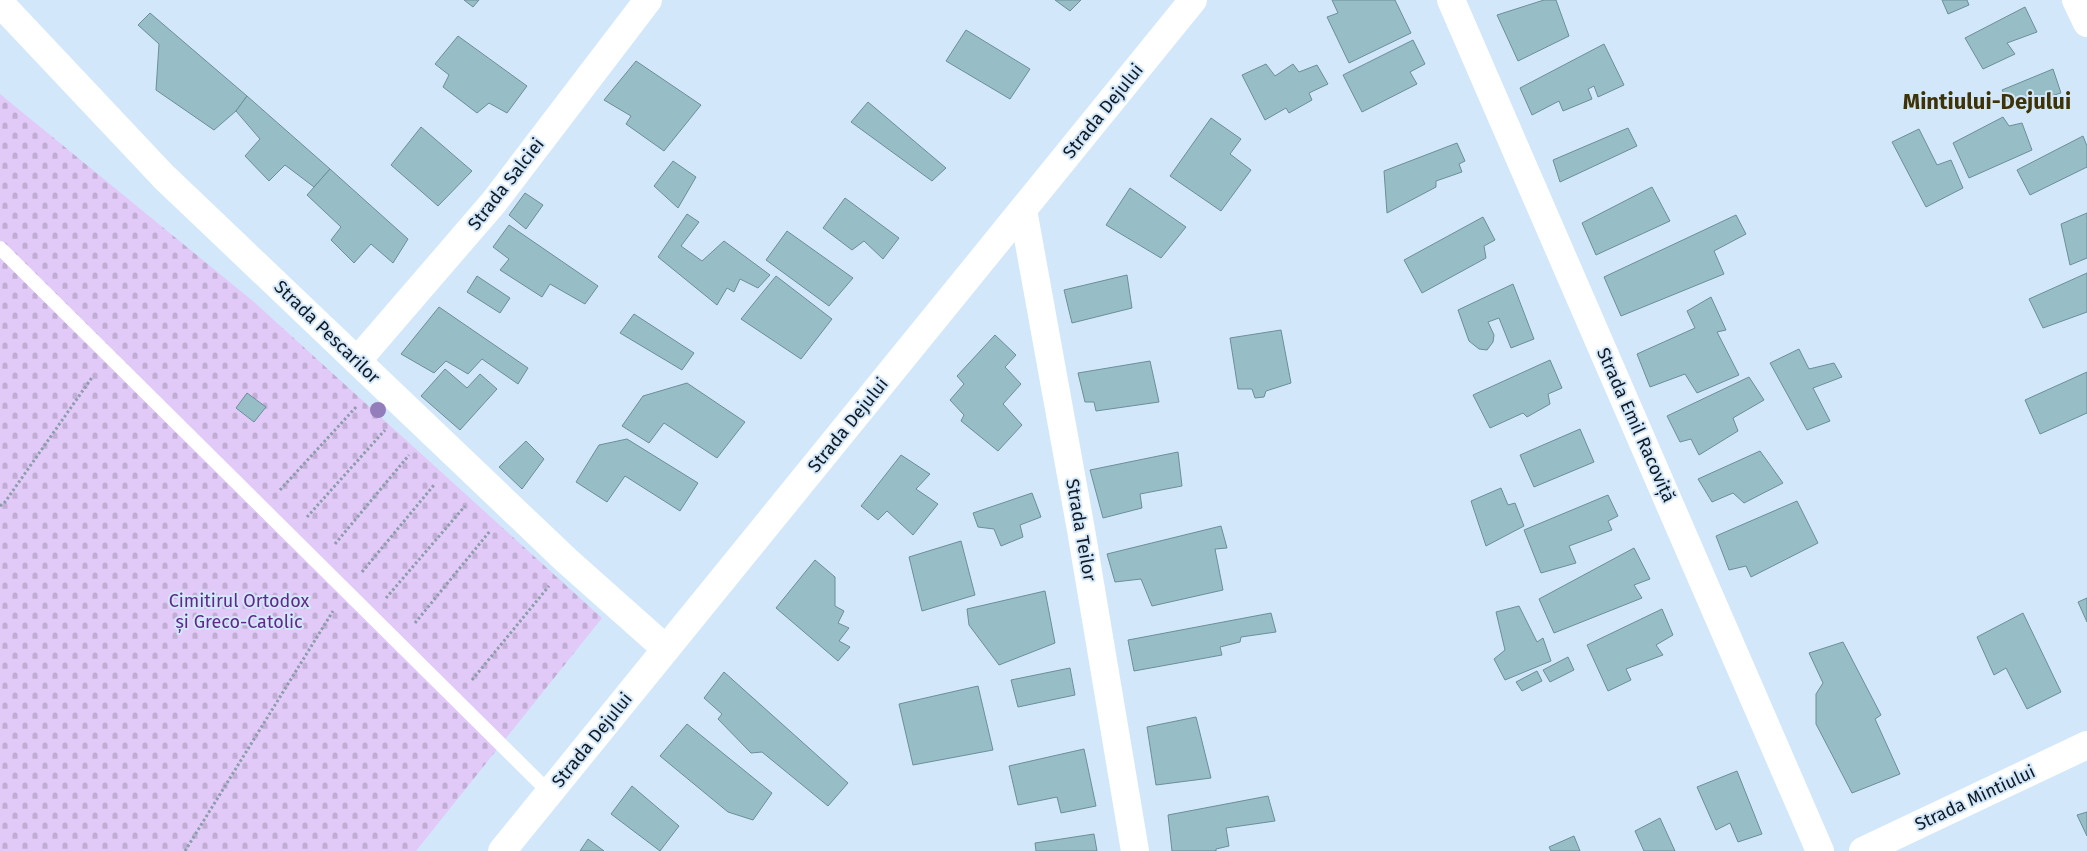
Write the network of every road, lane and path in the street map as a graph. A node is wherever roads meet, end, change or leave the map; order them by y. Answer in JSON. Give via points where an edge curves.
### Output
{"nodes":[{"id":1,"x":648,"y":0,"type":"edge"},
{"id":2,"x":1193,"y":0,"type":"edge"},
{"id":3,"x":1451,"y":0,"type":"edge"},
{"id":4,"x":2076,"y":0,"type":"edge"},
{"id":5,"x":0,"y":3,"type":"edge"},
{"id":6,"x":2087,"y":24,"type":"edge"},
{"id":7,"x":1023,"y":210,"type":"junction"},
{"id":8,"x":0,"y":248,"type":"edge"},
{"id":9,"x":107,"y":354,"type":"junction"},
{"id":10,"x":357,"y":361,"type":"junction"},
{"id":11,"x":357,"y":406,"type":"dead end"},
{"id":12,"x":387,"y":429,"type":"dead end"},
{"id":13,"x":410,"y":454,"type":"dead end"},
{"id":14,"x":434,"y":485,"type":"dead end"},
{"id":15,"x":0,"y":506,"type":"edge"},
{"id":16,"x":465,"y":506,"type":"dead end"},
{"id":17,"x":263,"y":509,"type":"junction"},
{"id":18,"x":490,"y":531,"type":"dead end"},
{"id":19,"x":290,"y":536,"type":"junction"},
{"id":20,"x":318,"y":564,"type":"junction"},
{"id":21,"x":548,"y":586,"type":"dead end"},
{"id":22,"x":346,"y":591,"type":"junction"},
{"id":23,"x":371,"y":616,"type":"junction"},
{"id":24,"x":399,"y":643,"type":"junction"},
{"id":25,"x":666,"y":649,"type":"junction"},
{"id":26,"x":455,"y":700,"type":"junction"},
{"id":27,"x":2087,"y":745,"type":"edge"},
{"id":28,"x":550,"y":793,"type":"junction"},
{"id":29,"x":185,"y":851,"type":"edge"},
{"id":30,"x":502,"y":851,"type":"edge"},
{"id":31,"x":1135,"y":851,"type":"edge"},
{"id":32,"x":1820,"y":851,"type":"edge"},
{"id":33,"x":1863,"y":851,"type":"edge"}],
"edges":[{"from":1,"to":10,"type":"street","name":"Strada Salciei","via":[[494,202]]},
{"from":2,"to":7,"type":"street","name":"Strada Dejului"},
{"from":3,"to":32,"type":"street","name":"Strada Emil Racoviță"},
{"from":4,"to":6,"type":"street"},
{"from":5,"to":10,"type":"street","name":"Strada Pescarilor","via":[[164,177]]},
{"from":7,"to":25,"type":"street","name":"Strada Dejului"},
{"from":7,"to":31,"type":"street","name":"Strada Teilor"},
{"from":8,"to":9,"type":"lane"},
{"from":9,"to":15,"type":"path"},
{"from":9,"to":17,"type":"lane"},
{"from":10,"to":25,"type":"street","name":"Strada Pescarilor","via":[[566,560]]},
{"from":11,"to":17,"type":"path"},
{"from":12,"to":19,"type":"path"},
{"from":13,"to":20,"type":"path"},
{"from":14,"to":22,"type":"path"},
{"from":16,"to":23,"type":"path"},
{"from":17,"to":19,"type":"lane"},
{"from":18,"to":24,"type":"path"},
{"from":19,"to":20,"type":"lane"},
{"from":20,"to":22,"type":"lane"},
{"from":21,"to":26,"type":"path"},
{"from":22,"to":23,"type":"lane"},
{"from":22,"to":29,"type":"path"},
{"from":23,"to":24,"type":"lane"},
{"from":24,"to":26,"type":"lane"},
{"from":25,"to":28,"type":"street","name":"Strada Dejului"},
{"from":26,"to":28,"type":"lane"},
{"from":27,"to":33,"type":"street","name":"Strada Mintiului"},
{"from":28,"to":30,"type":"street","name":"Strada Dejului"}]}
